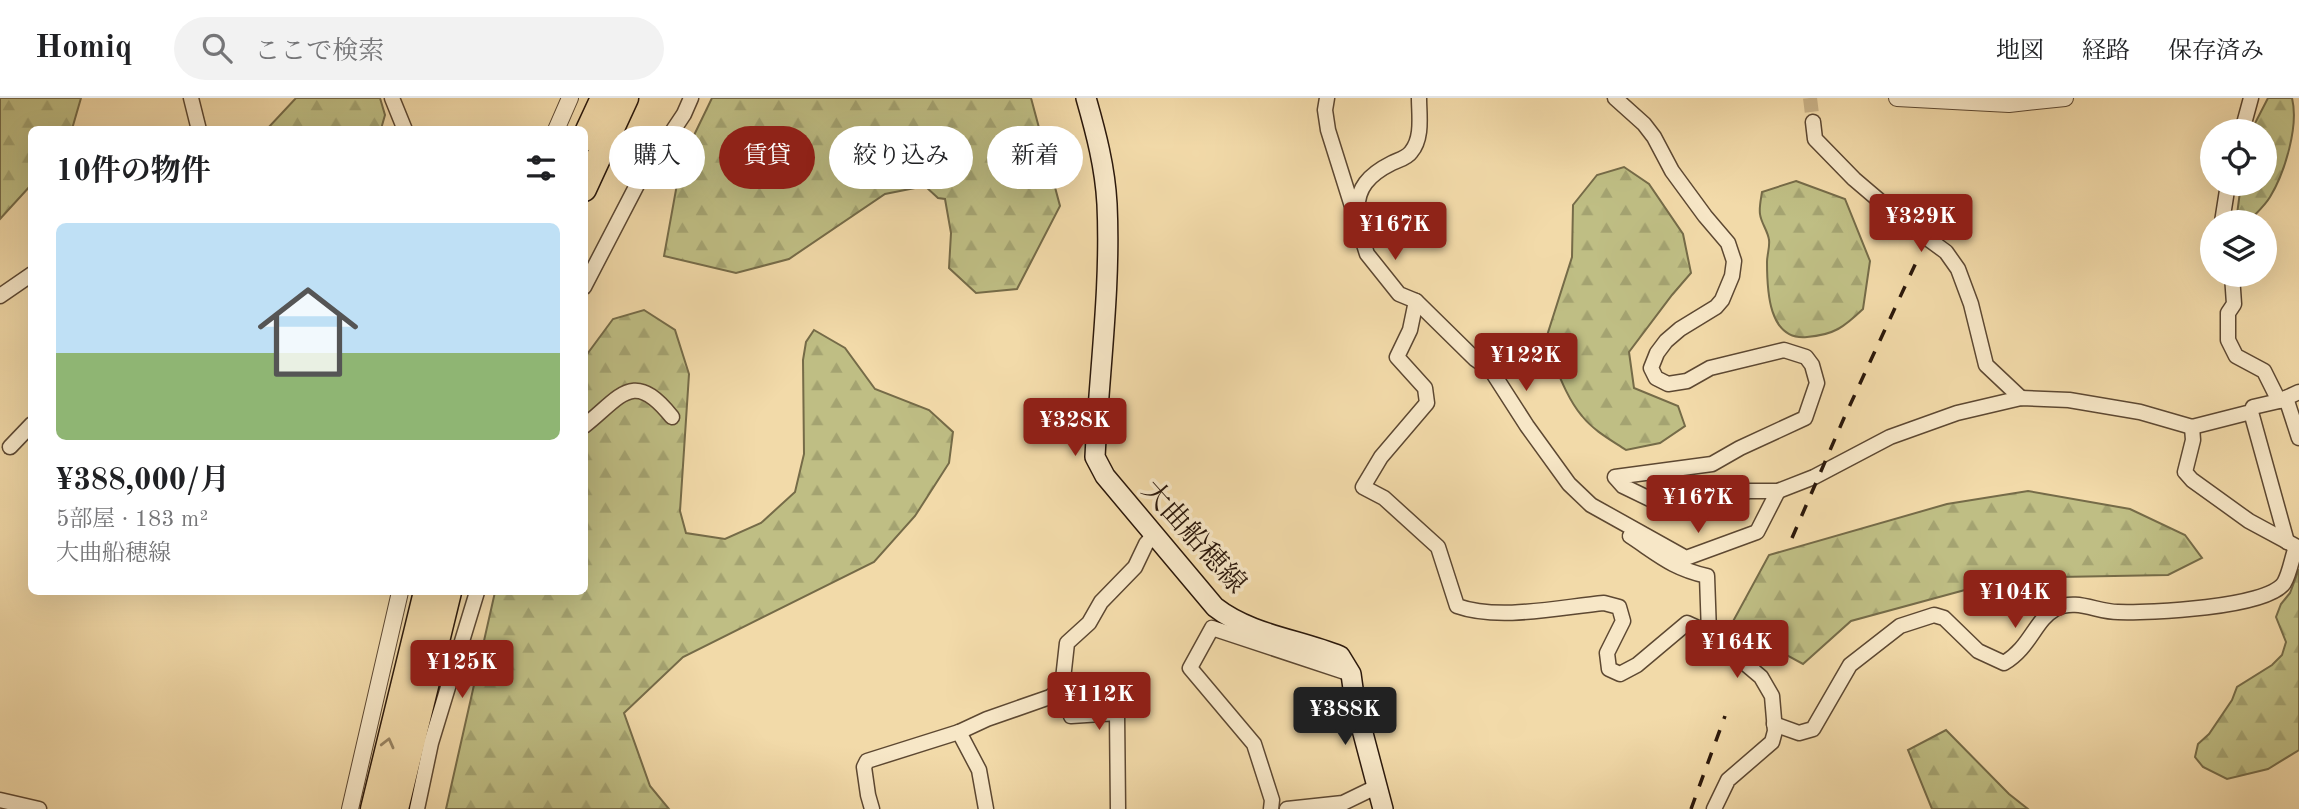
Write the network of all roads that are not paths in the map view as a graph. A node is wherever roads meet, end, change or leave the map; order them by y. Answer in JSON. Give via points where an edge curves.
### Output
{"nodes":[{"id":1,"x":191,"y":98,"type":"edge"},
{"id":2,"x":392,"y":98,"type":"edge"},
{"id":3,"x":570,"y":98,"type":"edge"},
{"id":4,"x":603,"y":98,"type":"edge"},
{"id":5,"x":626,"y":98,"type":"edge"},
{"id":6,"x":691,"y":98,"type":"edge"},
{"id":7,"x":1086,"y":98,"type":"edge"},
{"id":8,"x":1327,"y":98,"type":"edge"},
{"id":9,"x":1419,"y":98,"type":"edge"},
{"id":10,"x":1615,"y":98,"type":"edge"},
{"id":11,"x":1897,"y":98,"type":"edge"},
{"id":12,"x":2065,"y":98,"type":"edge"},
{"id":13,"x":2251,"y":98,"type":"edge"},
{"id":14,"x":2245,"y":119,"type":"edge"},
{"id":15,"x":1813,"y":122,"type":"tunnel mouth"},
{"id":16,"x":198,"y":126,"type":"edge"},
{"id":17,"x":403,"y":126,"type":"edge"},
{"id":18,"x":558,"y":126,"type":"edge"},
{"id":19,"x":588,"y":130,"type":"edge"},
{"id":20,"x":588,"y":180,"type":"edge"},
{"id":21,"x":1360,"y":237,"type":"junction"},
{"id":22,"x":28,"y":277,"type":"edge"},
{"id":23,"x":588,"y":279,"type":"edge"},
{"id":24,"x":2233,"y":287,"type":"edge"},
{"id":25,"x":0,"y":296,"type":"edge"},
{"id":26,"x":1416,"y":301,"type":"junction"},
{"id":27,"x":2288,"y":397,"type":"edge"},
{"id":28,"x":2021,"y":398,"type":"junction"},
{"id":29,"x":2251,"y":412,"type":"junction"},
{"id":30,"x":672,"y":417,"type":"dead end"},
{"id":31,"x":588,"y":423,"type":"edge"},
{"id":32,"x":2192,"y":427,"type":"junction"},
{"id":33,"x":28,"y":428,"type":"edge"},
{"id":34,"x":2299,"y":438,"type":"edge"},
{"id":35,"x":10,"y":447,"type":"dead end"},
{"id":36,"x":1778,"y":491,"type":"junction"},
{"id":37,"x":1611,"y":516,"type":"junction"},
{"id":38,"x":1154,"y":535,"type":"junction"},
{"id":39,"x":2294,"y":545,"type":"edge"},
{"id":40,"x":399,"y":595,"type":"edge"},
{"id":41,"x":425,"y":595,"type":"edge"},
{"id":42,"x":448,"y":595,"type":"edge"},
{"id":43,"x":476,"y":595,"type":"edge"},
{"id":44,"x":1709,"y":633,"type":"junction"},
{"id":45,"x":1351,"y":674,"type":"junction"},
{"id":46,"x":1062,"y":688,"type":"junction"},
{"id":47,"x":1774,"y":724,"type":"junction"},
{"id":48,"x":959,"y":732,"type":"junction"},
{"id":49,"x":1376,"y":787,"type":"junction"},
{"id":50,"x":0,"y":800,"type":"edge"},
{"id":51,"x":39,"y":809,"type":"edge"},
{"id":52,"x":350,"y":809,"type":"edge"},
{"id":53,"x":373,"y":809,"type":"edge"},
{"id":54,"x":396,"y":809,"type":"edge"},
{"id":55,"x":418,"y":809,"type":"edge"},
{"id":56,"x":872,"y":809,"type":"edge"},
{"id":57,"x":986,"y":809,"type":"edge"},
{"id":58,"x":1118,"y":809,"type":"edge"},
{"id":59,"x":1271,"y":809,"type":"edge"},
{"id":60,"x":1287,"y":809,"type":"edge"},
{"id":61,"x":1383,"y":809,"type":"edge"},
{"id":62,"x":1714,"y":809,"type":"edge"}],
"edges":[{"from":1,"to":16,"type":"street"},
{"from":2,"to":17,"type":"street"},
{"from":3,"to":18,"type":"street"},
{"from":4,"to":19,"type":"highway"},
{"from":5,"to":20,"type":"highway"},
{"from":6,"to":23,"type":"street","via":[[638,183]]},
{"from":7,"to":38,"type":"main road","name":"大曲船穂線","via":[[1107,203],[1095,457]]},
{"from":8,"to":21,"type":"street","via":[[1328,130]]},
{"from":9,"to":21,"type":"street","via":[[1417,141],[1410,154],[1380,169],[1361,188],[1357,208]]},
{"from":10,"to":36,"type":"street","via":[[1654,137],[1672,171],[1728,243],[1734,261],[1723,300],[1681,328],[1657,353],[1651,368],[1657,378],[1668,384],[1687,381],[1710,368],[1784,351],[1806,357],[1817,383],[1805,418],[1712,464],[1615,477],[1623,486],[1658,503],[1688,508],[1749,491]]},
{"from":11,"to":12,"type":"street","via":[[2009,104]]},
{"from":13,"to":14,"type":"street"},
{"from":15,"to":28,"type":"street","via":[[1815,139],[1854,179],[1946,252],[1971,304],[1986,365]]},
{"from":21,"to":26,"type":"street","via":[[1367,254],[1399,294]]},
{"from":22,"to":25,"type":"street"},
{"from":24,"to":27,"type":"street","via":[[2228,340],[2236,356],[2264,371]]},
{"from":26,"to":37,"type":"street","via":[[1490,370],[1569,484]]},
{"from":26,"to":44,"type":"street","via":[[1410,331],[1397,357],[1425,388],[1427,403],[1381,457],[1363,487],[1384,498],[1438,547],[1457,606],[1473,612],[1604,603],[1619,607],[1623,621],[1607,653],[1609,669],[1620,674],[1687,623]]},
{"from":27,"to":29,"type":"street","via":[[2253,407]]},
{"from":27,"to":34,"type":"street"},
{"from":28,"to":32,"type":"street","via":[[2068,400],[2140,412]]},
{"from":28,"to":36,"type":"street","via":[[1957,413],[1890,437]]},
{"from":29,"to":32,"type":"street"},
{"from":29,"to":39,"type":"street"},
{"from":30,"to":31,"type":"street","via":[[648,392],[638,390],[621,395]]},
{"from":32,"to":39,"type":"street","via":[[2185,472],[2192,481],[2249,521]]},
{"from":33,"to":35,"type":"street"},
{"from":36,"to":37,"type":"street","via":[[1757,532],[1686,558]]},
{"from":37,"to":44,"type":"street","via":[[1612,524],[1668,563],[1707,576]]},
{"from":38,"to":45,"type":"main road","name":"大曲船穂線","via":[[1227,616],[1340,656]]},
{"from":38,"to":46,"type":"street","via":[[1135,567],[1067,643]]},
{"from":39,"to":47,"type":"street","via":[[2284,582],[2274,592],[2209,608],[2117,612],[2078,604],[2056,609],[2041,621],[2026,646],[2004,663],[1979,652],[1944,618],[1934,615],[1900,626],[1850,666],[1813,729],[1799,733]]},
{"from":40,"to":52,"type":"street"},
{"from":53,"to":41,"type":"highway","one_way":true},
{"from":42,"to":54,"type":"highway"},
{"from":43,"to":55,"type":"street","via":[[431,743]]},
{"from":44,"to":47,"type":"street","via":[[1761,677],[1772,696]]},
{"from":45,"to":49,"type":"main road"},
{"from":45,"to":59,"type":"street","via":[[1212,628],[1190,668],[1254,744]]},
{"from":46,"to":48,"type":"street","via":[[1050,697]]},
{"from":46,"to":58,"type":"street","via":[[1071,716],[1117,713]]},
{"from":47,"to":62,"type":"street","via":[[1772,742],[1728,780]]},
{"from":48,"to":56,"type":"street","via":[[867,761],[864,766]]},
{"from":48,"to":57,"type":"street","via":[[979,770]]},
{"from":49,"to":60,"type":"street","via":[[1343,803]]},
{"from":49,"to":61,"type":"main road"},
{"from":50,"to":51,"type":"street"}]}
